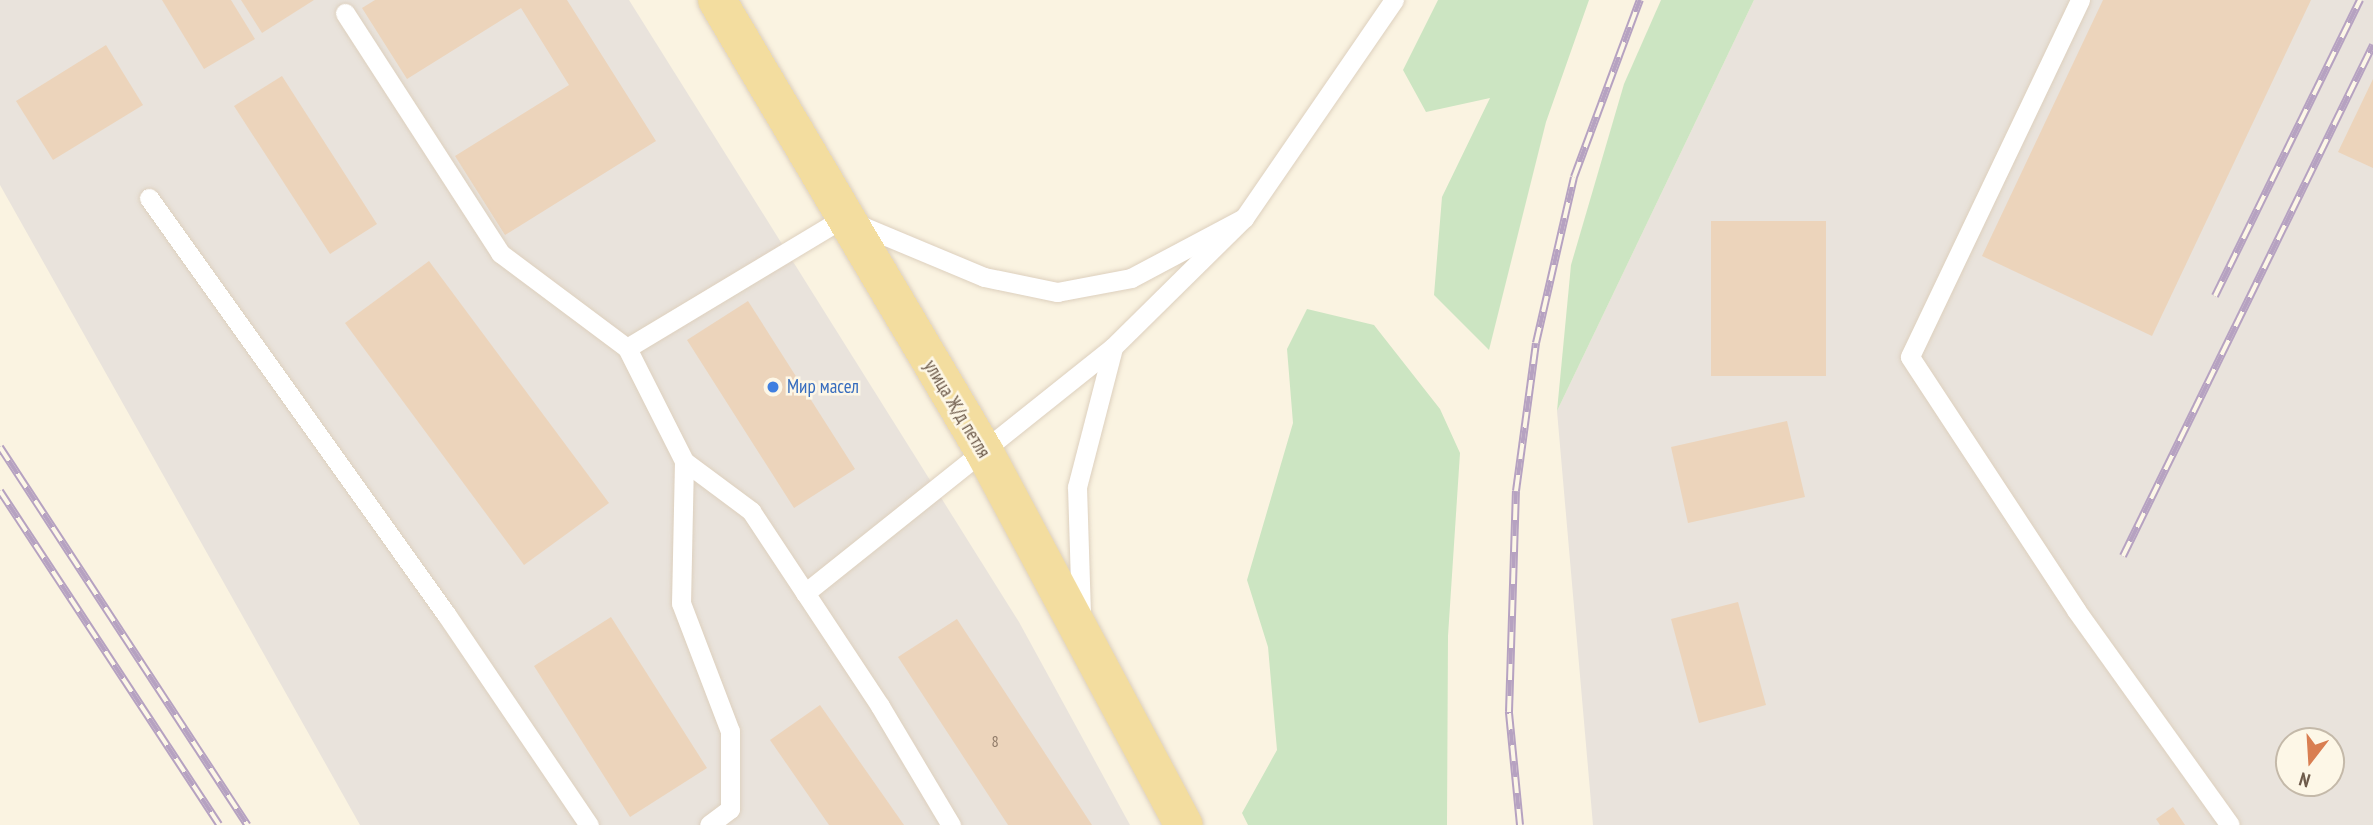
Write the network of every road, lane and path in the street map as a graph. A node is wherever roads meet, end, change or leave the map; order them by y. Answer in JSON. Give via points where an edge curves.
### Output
{"nodes":[{"id":1,"x":717,"y":0,"type":"edge"},
{"id":2,"x":1394,"y":0,"type":"edge"},
{"id":3,"x":2080,"y":0,"type":"edge"},
{"id":4,"x":345,"y":13,"type":"dead end"},
{"id":5,"x":149,"y":198,"type":"dead end"},
{"id":6,"x":843,"y":218,"type":"junction"},
{"id":7,"x":1244,"y":218,"type":"junction"},
{"id":8,"x":1113,"y":347,"type":"junction"},
{"id":9,"x":627,"y":348,"type":"junction"},
{"id":10,"x":985,"y":453,"type":"junction"},
{"id":11,"x":684,"y":461,"type":"junction"},
{"id":12,"x":805,"y":593,"type":"junction"},
{"id":13,"x":1081,"y":629,"type":"junction"},
{"id":14,"x":589,"y":825,"type":"edge"},
{"id":15,"x":709,"y":825,"type":"edge"},
{"id":16,"x":951,"y":825,"type":"edge"},
{"id":17,"x":1184,"y":825,"type":"edge"},
{"id":18,"x":2230,"y":825,"type":"edge"}],
"edges":[{"from":1,"to":6,"type":"main road","name":"улица Ж/д петля"},
{"from":2,"to":7,"type":"lane"},
{"from":3,"to":18,"type":"lane","via":[[1910,357],[2076,610]]},
{"from":4,"to":9,"type":"lane","via":[[499,253]]},
{"from":5,"to":14,"type":"lane","via":[[446,614]]},
{"from":6,"to":7,"type":"lane","via":[[984,277],[1057,292],[1131,278]]},
{"from":6,"to":9,"type":"lane"},
{"from":6,"to":10,"type":"main road","name":"улица Ж/д петля"},
{"from":7,"to":8,"type":"lane"},
{"from":8,"to":10,"type":"lane"},
{"from":8,"to":13,"type":"lane","via":[[1077,487]]},
{"from":9,"to":11,"type":"lane"},
{"from":10,"to":12,"type":"lane"},
{"from":10,"to":13,"type":"main road","name":"улица Ж/д петля"},
{"from":11,"to":12,"type":"lane","via":[[751,511]]},
{"from":11,"to":15,"type":"lane","via":[[681,603],[730,730],[730,809]]},
{"from":12,"to":16,"type":"lane"},
{"from":13,"to":17,"type":"main road","name":"улица Ж/д петля"}]}
